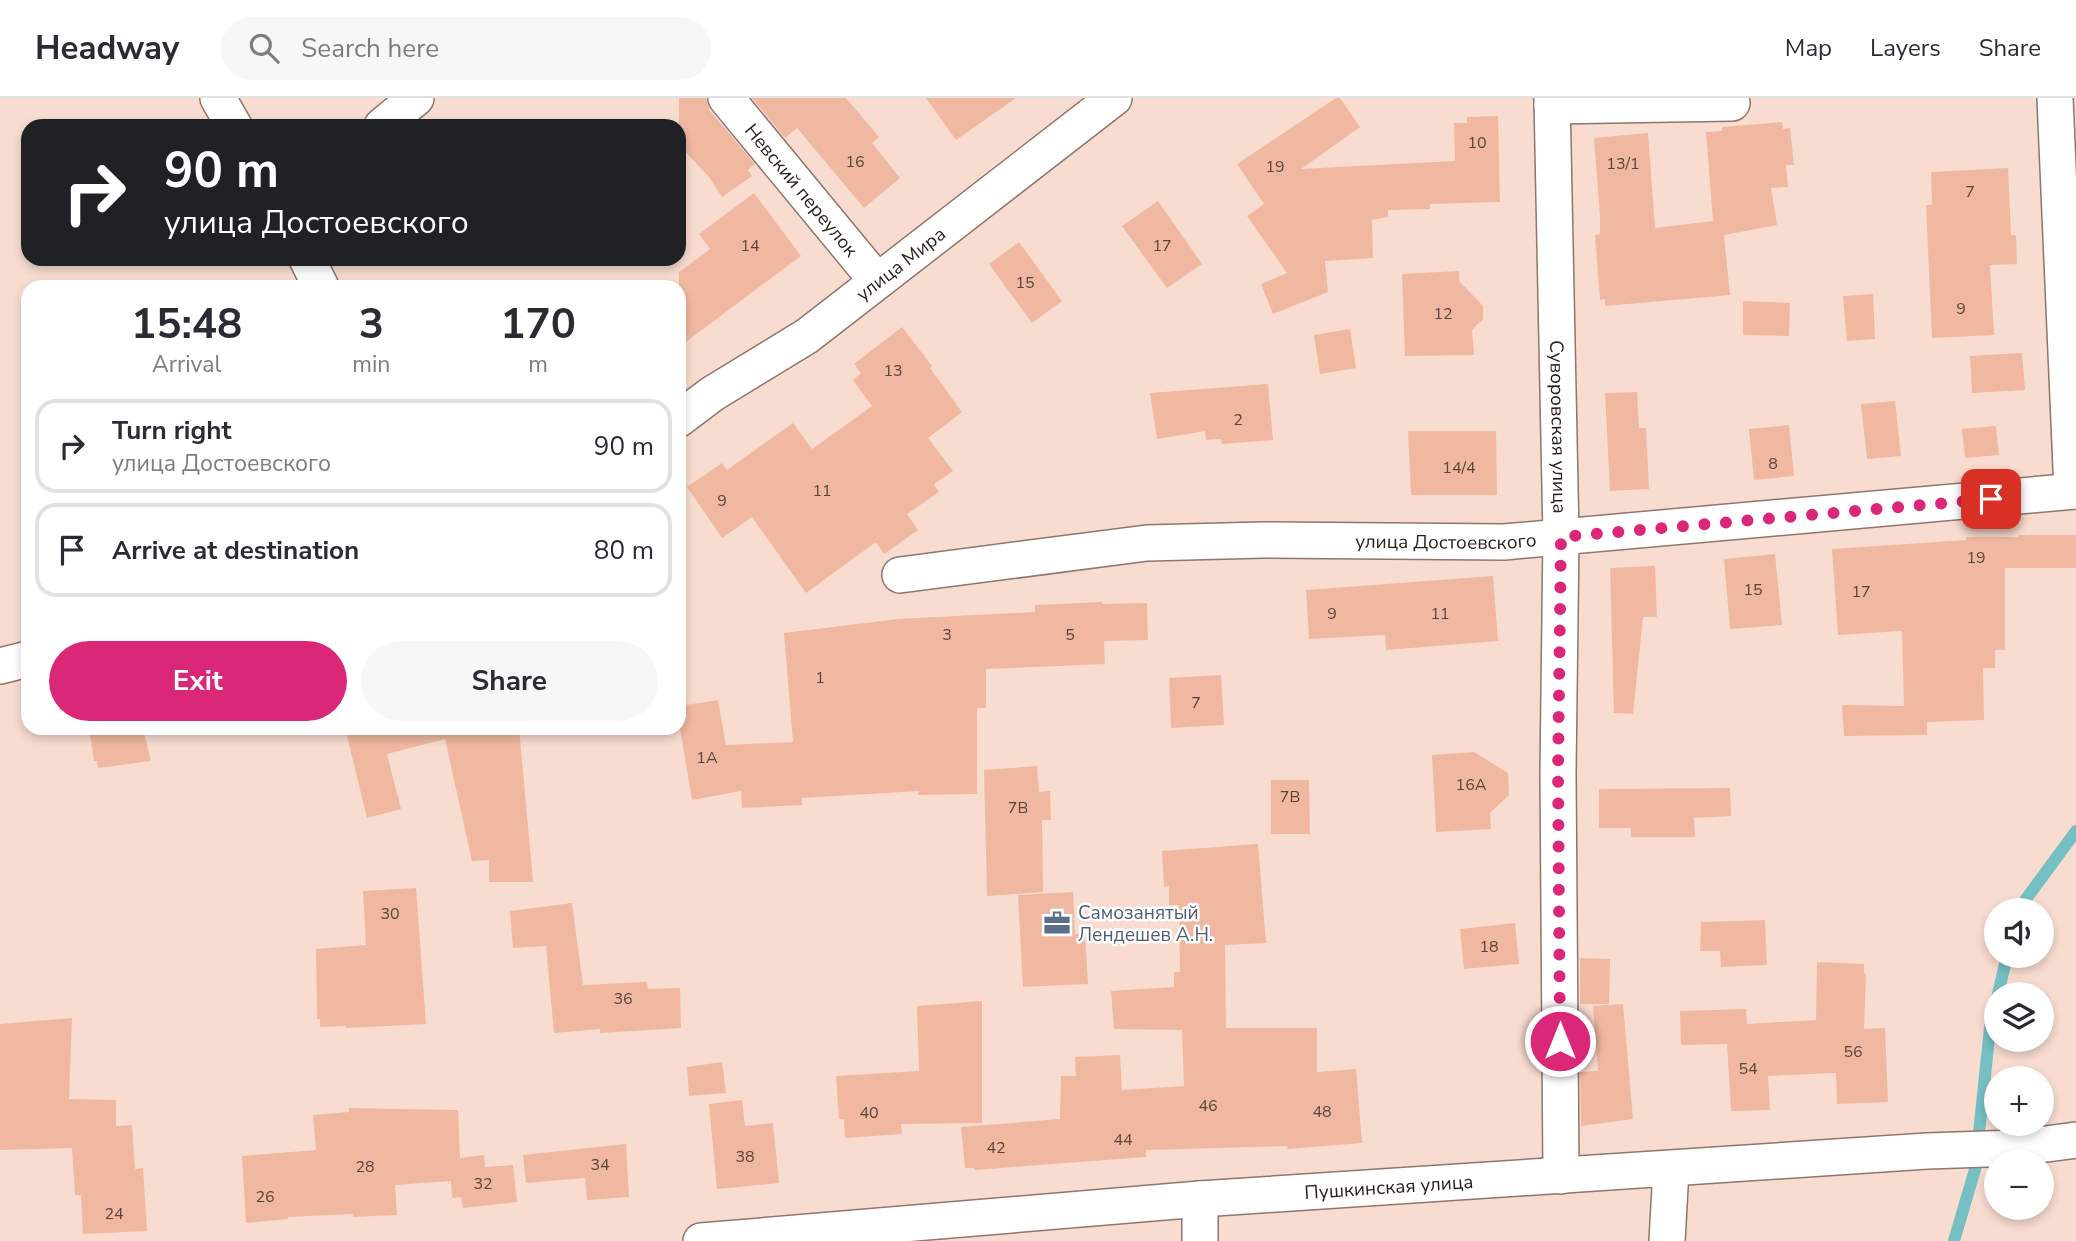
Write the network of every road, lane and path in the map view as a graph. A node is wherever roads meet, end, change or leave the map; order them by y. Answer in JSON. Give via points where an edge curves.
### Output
{"nodes":[{"id":1,"x":218,"y":98,"type":"edge"},
{"id":2,"x":416,"y":98,"type":"edge"},
{"id":3,"x":726,"y":98,"type":"edge"},
{"id":4,"x":1114,"y":98,"type":"edge"},
{"id":5,"x":2055,"y":98,"type":"edge"},
{"id":6,"x":1552,"y":102,"type":"edge"},
{"id":7,"x":1732,"y":103,"type":"dead end"},
{"id":8,"x":230,"y":119,"type":"edge"},
{"id":9,"x":390,"y":119,"type":"edge"},
{"id":10,"x":877,"y":281,"type":"junction"},
{"id":11,"x":686,"y":414,"type":"edge"},
{"id":12,"x":2074,"y":491,"type":"edge"},
{"id":13,"x":1561,"y":537,"type":"junction"},
{"id":14,"x":900,"y":575,"type":"dead end"},
{"id":15,"x":21,"y":661,"type":"edge"},
{"id":16,"x":0,"y":666,"type":"edge"},
{"id":17,"x":2076,"y":1140,"type":"edge"},
{"id":18,"x":1671,"y":1169,"type":"junction"},
{"id":19,"x":1561,"y":1176,"type":"junction"},
{"id":20,"x":1199,"y":1199,"type":"junction"},
{"id":21,"x":822,"y":1235,"type":"edge"},
{"id":22,"x":701,"y":1241,"type":"edge"},
{"id":23,"x":1200,"y":1241,"type":"edge"},
{"id":24,"x":1667,"y":1241,"type":"edge"}],
"edges":[{"from":1,"to":8,"type":"street"},
{"from":2,"to":9,"type":"street"},
{"from":3,"to":10,"type":"street","name":"Невский переулок"},
{"from":4,"to":10,"type":"street","name":"улица Мира"},
{"from":5,"to":12,"type":"street"},
{"from":6,"to":7,"type":"street"},
{"from":6,"to":13,"type":"street","name":"Суворовская улица"},
{"from":10,"to":11,"type":"street","name":"улица Мира","via":[[807,336]]},
{"from":12,"to":13,"type":"street","name":"улица Достоевского"},
{"from":13,"to":14,"type":"street","name":"улица Достоевского","via":[[1504,542],[1147,543]]},
{"from":13,"to":19,"type":"street","name":"Суворовская улица"},
{"from":15,"to":16,"type":"street"},
{"from":17,"to":18,"type":"street","name":"Пушкинская улица","via":[[2016,1148]]},
{"from":18,"to":19,"type":"street","name":"Пушкинская улица"},
{"from":18,"to":24,"type":"street"},
{"from":19,"to":20,"type":"street","name":"Пушкинская улица"},
{"from":20,"to":21,"type":"street","name":"Пушкинская улица"},
{"from":20,"to":23,"type":"street"},
{"from":21,"to":22,"type":"street","name":"Пушкинская улица"}]}
